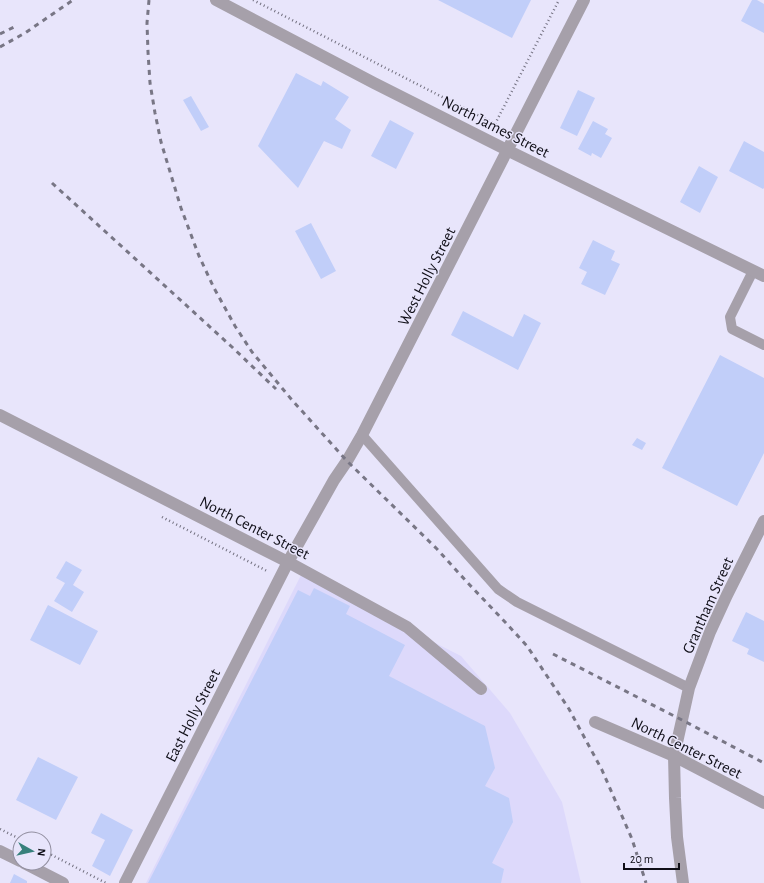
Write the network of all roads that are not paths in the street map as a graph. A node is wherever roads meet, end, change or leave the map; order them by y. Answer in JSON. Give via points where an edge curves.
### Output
{"nodes":[{"id":1,"x":216,"y":0,"type":"edge"},
{"id":2,"x":584,"y":0,"type":"edge"},
{"id":3,"x":507,"y":150,"type":"junction"},
{"id":4,"x":758,"y":273,"type":"edge"},
{"id":5,"x":764,"y":344,"type":"edge"},
{"id":6,"x":0,"y":414,"type":"edge"},
{"id":7,"x":362,"y":435,"type":"junction"},
{"id":8,"x":764,"y":521,"type":"edge"},
{"id":9,"x":288,"y":562,"type":"junction"},
{"id":10,"x":689,"y":688,"type":"junction"},
{"id":11,"x":481,"y":689,"type":"dead end"},
{"id":12,"x":595,"y":722,"type":"dead end"},
{"id":13,"x":674,"y":756,"type":"junction"},
{"id":14,"x":764,"y":802,"type":"edge"},
{"id":15,"x":0,"y":851,"type":"edge"},
{"id":16,"x":12,"y":857,"type":"edge"},
{"id":17,"x":40,"y":871,"type":"edge"},
{"id":18,"x":63,"y":883,"type":"edge"},
{"id":19,"x":125,"y":883,"type":"edge"},
{"id":20,"x":683,"y":883,"type":"edge"}],
"edges":[{"from":1,"to":3,"type":"street","name":"North James Street"},
{"from":2,"to":3,"type":"street","name":"West Holly Street"},
{"from":3,"to":4,"type":"street","name":"North James Street"},
{"from":3,"to":7,"type":"street","name":"West Holly Street"},
{"from":4,"to":5,"type":"lane","via":[[730,317],[732,329]]},
{"from":6,"to":9,"type":"street","name":"North Center Street"},
{"from":7,"to":9,"type":"street","name":"West Holly Street"},
{"from":7,"to":10,"type":"lane","via":[[498,589],[517,602]]},
{"from":8,"to":10,"type":"street","name":"Grantham Street","via":[[710,632]]},
{"from":9,"to":11,"type":"street","name":"North Center Street","via":[[407,627]]},
{"from":9,"to":19,"type":"street","name":"East Holly Street"},
{"from":10,"to":13,"type":"street","name":"Grantham Street"},
{"from":12,"to":13,"type":"street","name":"North Center Street"},
{"from":13,"to":14,"type":"street","name":"North Center Street"},
{"from":13,"to":20,"type":"street","name":"Grantham Street","via":[[677,837]]},
{"from":15,"to":16,"type":"street"},
{"from":17,"to":18,"type":"street"}]}
